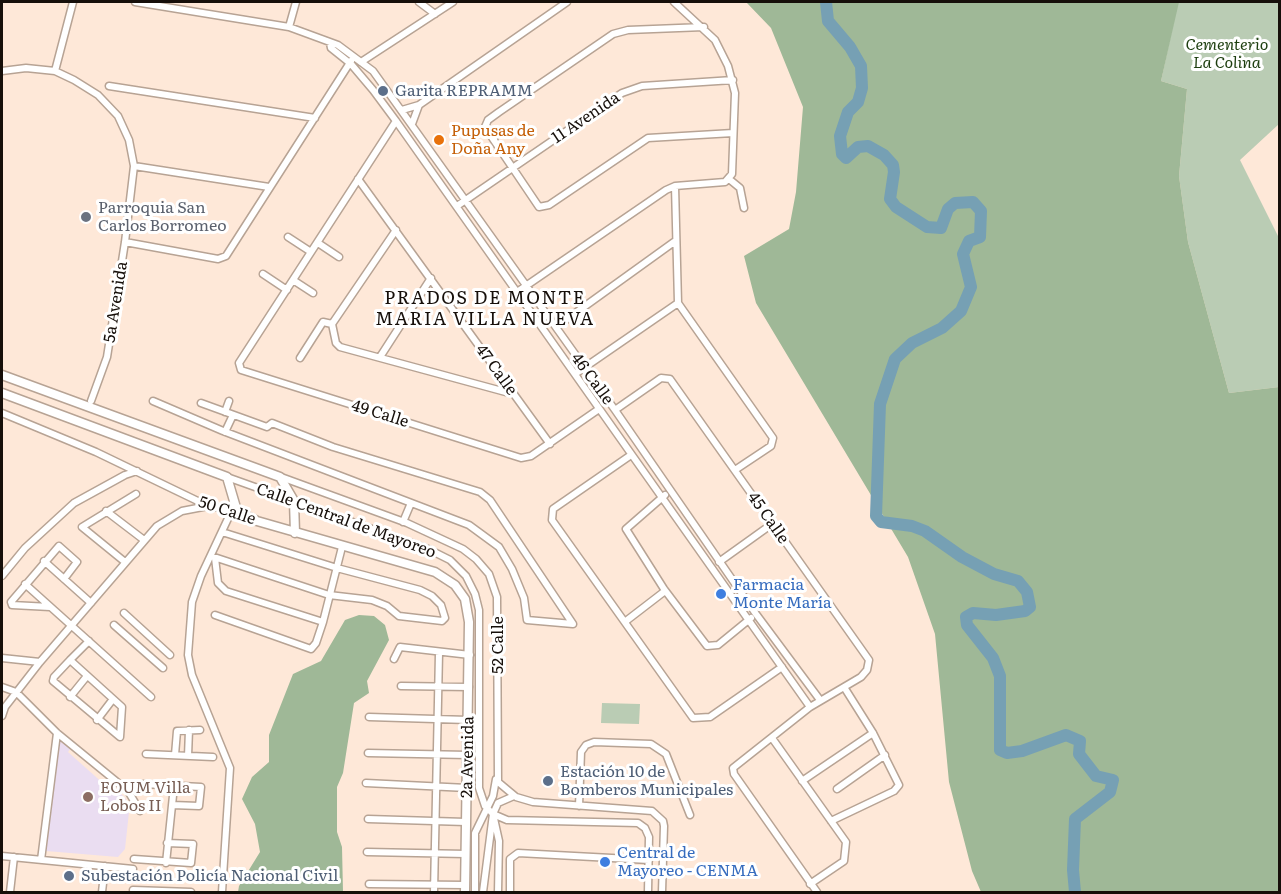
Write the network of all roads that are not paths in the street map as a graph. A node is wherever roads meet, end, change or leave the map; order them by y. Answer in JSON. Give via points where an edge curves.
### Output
{"nodes":[{"id":1,"x":73,"y":2,"type":"edge"},
{"id":2,"x":135,"y":2,"type":"edge"},
{"id":3,"x":296,"y":2,"type":"edge"},
{"id":4,"x":420,"y":2,"type":"edge"},
{"id":5,"x":453,"y":2,"type":"edge"},
{"id":6,"x":567,"y":2,"type":"edge"},
{"id":7,"x":674,"y":2,"type":"edge"},
{"id":8,"x":435,"y":14,"type":"junction"},
{"id":9,"x":289,"y":27,"type":"junction"},
{"id":10,"x":704,"y":27,"type":"junction"},
{"id":11,"x":330,"y":43,"type":"junction"},
{"id":12,"x":350,"y":54,"type":"junction"},
{"id":13,"x":362,"y":62,"type":"junction"},
{"id":14,"x":351,"y":64,"type":"junction"},
{"id":15,"x":2,"y":71,"type":"edge"},
{"id":16,"x":55,"y":71,"type":"junction"},
{"id":17,"x":733,"y":80,"type":"junction"},
{"id":18,"x":109,"y":86,"type":"dead end"},
{"id":19,"x":419,"y":105,"type":"junction"},
{"id":20,"x":402,"y":110,"type":"junction"},
{"id":21,"x":315,"y":118,"type":"junction"},
{"id":22,"x":396,"y":121,"type":"junction"},
{"id":23,"x":412,"y":123,"type":"junction"},
{"id":24,"x":734,"y":133,"type":"junction"},
{"id":25,"x":134,"y":166,"type":"junction"},
{"id":26,"x":512,"y":168,"type":"junction"},
{"id":27,"x":730,"y":176,"type":"junction"},
{"id":28,"x":358,"y":179,"type":"junction"},
{"id":29,"x":675,"y":186,"type":"junction"},
{"id":30,"x":269,"y":187,"type":"junction"},
{"id":31,"x":465,"y":200,"type":"junction"},
{"id":32,"x":457,"y":206,"type":"junction"},
{"id":33,"x":744,"y":208,"type":"dead end"},
{"id":34,"x":396,"y":230,"type":"junction"},
{"id":35,"x":288,"y":237,"type":"dead end"},
{"id":36,"x":125,"y":242,"type":"junction"},
{"id":37,"x":674,"y":242,"type":"junction"},
{"id":38,"x":318,"y":243,"type":"junction"},
{"id":39,"x":311,"y":252,"type":"junction"},
{"id":40,"x":339,"y":257,"type":"dead end"},
{"id":41,"x":263,"y":274,"type":"dead end"},
{"id":42,"x":431,"y":278,"type":"junction"},
{"id":43,"x":293,"y":280,"type":"junction"},
{"id":44,"x":526,"y":286,"type":"junction"},
{"id":45,"x":287,"y":290,"type":"junction"},
{"id":46,"x":518,"y":292,"type":"junction"},
{"id":47,"x":313,"y":293,"type":"dead end"},
{"id":48,"x":678,"y":303,"type":"junction"},
{"id":49,"x":332,"y":324,"type":"junction"},
{"id":50,"x":556,"y":327,"type":"junction"},
{"id":51,"x":380,"y":357,"type":"junction"},
{"id":52,"x":300,"y":358,"type":"dead end"},
{"id":53,"x":584,"y":368,"type":"junction"},
{"id":54,"x":576,"y":374,"type":"junction"},
{"id":55,"x":2,"y":375,"type":"edge"},
{"id":56,"x":2,"y":393,"type":"edge"},
{"id":57,"x":513,"y":394,"type":"junction"},
{"id":58,"x":229,"y":400,"type":"dead end"},
{"id":59,"x":91,"y":401,"type":"dead end"},
{"id":60,"x":153,"y":401,"type":"dead end"},
{"id":61,"x":201,"y":403,"type":"dead end"},
{"id":62,"x":599,"y":409,"type":"junction"},
{"id":63,"x":615,"y":410,"type":"junction"},
{"id":64,"x":225,"y":412,"type":"junction"},
{"id":65,"x":2,"y":413,"type":"edge"},
{"id":66,"x":232,"y":415,"type":"junction"},
{"id":67,"x":225,"y":432,"type":"junction"},
{"id":68,"x":550,"y":444,"type":"junction"},
{"id":69,"x":631,"y":454,"type":"junction"},
{"id":70,"x":735,"y":470,"type":"junction"},
{"id":71,"x":137,"y":471,"type":"junction"},
{"id":72,"x":227,"y":477,"type":"junction"},
{"id":73,"x":280,"y":477,"type":"junction"},
{"id":74,"x":670,"y":491,"type":"junction"},
{"id":75,"x":135,"y":494,"type":"dead end"},
{"id":76,"x":663,"y":497,"type":"junction"},
{"id":77,"x":294,"y":501,"type":"junction"},
{"id":78,"x":411,"y":503,"type":"junction"},
{"id":79,"x":208,"y":506,"type":"junction"},
{"id":80,"x":235,"y":511,"type":"junction"},
{"id":81,"x":106,"y":512,"type":"junction"},
{"id":82,"x":403,"y":522,"type":"junction"},
{"id":83,"x":772,"y":524,"type":"junction"},
{"id":84,"x":222,"y":532,"type":"junction"},
{"id":85,"x":296,"y":533,"type":"junction"},
{"id":86,"x":144,"y":540,"type":"junction"},
{"id":87,"x":342,"y":547,"type":"junction"},
{"id":88,"x":213,"y":557,"type":"junction"},
{"id":89,"x":44,"y":561,"type":"junction"},
{"id":90,"x":125,"y":562,"type":"junction"},
{"id":91,"x":719,"y":562,"type":"junction"},
{"id":92,"x":337,"y":568,"type":"junction"},
{"id":93,"x":2,"y":576,"type":"edge"},
{"id":94,"x":64,"y":579,"type":"junction"},
{"id":95,"x":25,"y":584,"type":"junction"},
{"id":96,"x":665,"y":591,"type":"junction"},
{"id":97,"x":329,"y":595,"type":"junction"},
{"id":98,"x":91,"y":603,"type":"junction"},
{"id":99,"x":51,"y":607,"type":"junction"},
{"id":100,"x":124,"y":613,"type":"dead end"},
{"id":101,"x":756,"y":614,"type":"junction"},
{"id":102,"x":214,"y":615,"type":"dead end"},
{"id":103,"x":749,"y":620,"type":"junction"},
{"id":104,"x":626,"y":621,"type":"junction"},
{"id":105,"x":323,"y":622,"type":"junction"},
{"id":106,"x":470,"y":622,"type":"joint"},
{"id":107,"x":114,"y":624,"type":"dead end"},
{"id":108,"x":72,"y":626,"type":"junction"},
{"id":109,"x":89,"y":641,"type":"junction"},
{"id":110,"x":159,"y":645,"type":"junction"},
{"id":111,"x":439,"y":653,"type":"junction"},
{"id":112,"x":470,"y":654,"type":"junction"},
{"id":113,"x":170,"y":655,"type":"dead end"},
{"id":114,"x":151,"y":657,"type":"junction"},
{"id":115,"x":2,"y":658,"type":"edge"},
{"id":116,"x":394,"y":659,"type":"dead end"},
{"id":117,"x":70,"y":660,"type":"junction"},
{"id":118,"x":40,"y":662,"type":"junction"},
{"id":119,"x":782,"y":667,"type":"junction"},
{"id":120,"x":163,"y":668,"type":"dead end"},
{"id":121,"x":87,"y":676,"type":"junction"},
{"id":122,"x":400,"y":686,"type":"dead end"},
{"id":123,"x":2,"y":687,"type":"edge"},
{"id":124,"x":438,"y":687,"type":"junction"},
{"id":125,"x":469,"y":687,"type":"junction"},
{"id":126,"x":844,"y":687,"type":"junction"},
{"id":127,"x":16,"y":692,"type":"junction"},
{"id":128,"x":70,"y":697,"type":"junction"},
{"id":129,"x":151,"y":697,"type":"dead end"},
{"id":130,"x":113,"y":699,"type":"junction"},
{"id":131,"x":820,"y":700,"type":"junction"},
{"id":132,"x":810,"y":707,"type":"junction"},
{"id":133,"x":2,"y":716,"type":"edge"},
{"id":134,"x":369,"y":717,"type":"dead end"},
{"id":135,"x":97,"y":720,"type":"junction"},
{"id":136,"x":438,"y":720,"type":"junction"},
{"id":137,"x":468,"y":720,"type":"junction"},
{"id":138,"x":189,"y":730,"type":"junction"},
{"id":139,"x":200,"y":730,"type":"dead end"},
{"id":140,"x":57,"y":733,"type":"junction"},
{"id":141,"x":873,"y":733,"type":"junction"},
{"id":142,"x":772,"y":738,"type":"junction"},
{"id":143,"x":176,"y":747,"type":"junction"},
{"id":144,"x":188,"y":749,"type":"junction"},
{"id":145,"x":368,"y":753,"type":"dead end"},
{"id":146,"x":146,"y":754,"type":"dead end"},
{"id":147,"x":437,"y":754,"type":"junction"},
{"id":148,"x":175,"y":755,"type":"junction"},
{"id":149,"x":468,"y":755,"type":"junction"},
{"id":150,"x":885,"y":755,"type":"junction"},
{"id":151,"x":188,"y":756,"type":"junction"},
{"id":152,"x":213,"y":757,"type":"dead end"},
{"id":153,"x":497,"y":775,"type":"junction"},
{"id":154,"x":802,"y":781,"type":"junction"},
{"id":155,"x":366,"y":783,"type":"dead end"},
{"id":156,"x":143,"y":784,"type":"dead end"},
{"id":157,"x":174,"y":786,"type":"junction"},
{"id":158,"x":436,"y":788,"type":"junction"},
{"id":159,"x":467,"y":788,"type":"junction"},
{"id":160,"x":837,"y":789,"type":"dead end"},
{"id":161,"x":514,"y":796,"type":"junction"},
{"id":162,"x":554,"y":804,"type":"junction"},
{"id":163,"x":172,"y":805,"type":"junction"},
{"id":164,"x":579,"y":806,"type":"junction"},
{"id":165,"x":486,"y":807,"type":"junction"},
{"id":166,"x":140,"y":811,"type":"dead end"},
{"id":167,"x":493,"y":814,"type":"junction"},
{"id":168,"x":690,"y":815,"type":"dead end"},
{"id":169,"x":368,"y":819,"type":"dead end"},
{"id":170,"x":436,"y":820,"type":"junction"},
{"id":171,"x":552,"y":820,"type":"junction"},
{"id":172,"x":831,"y":820,"type":"junction"},
{"id":173,"x":466,"y":822,"type":"junction"},
{"id":174,"x":167,"y":843,"type":"junction"},
{"id":175,"x":367,"y":852,"type":"dead end"},
{"id":176,"x":435,"y":853,"type":"junction"},
{"id":177,"x":466,"y":854,"type":"junction"},
{"id":178,"x":2,"y":856,"type":"edge"},
{"id":179,"x":14,"y":857,"type":"junction"},
{"id":180,"x":134,"y":859,"type":"dead end"},
{"id":181,"x":41,"y":860,"type":"junction"},
{"id":182,"x":649,"y":860,"type":"junction"},
{"id":183,"x":165,"y":863,"type":"junction"},
{"id":184,"x":105,"y":866,"type":"junction"},
{"id":185,"x":133,"y":869,"type":"dead end"},
{"id":186,"x":369,"y":884,"type":"dead end"},
{"id":187,"x":810,"y":884,"type":"junction"},
{"id":188,"x":434,"y":889,"type":"edge"},
{"id":189,"x":465,"y":889,"type":"edge"},
{"id":190,"x":133,"y":890,"type":"dead end"},
{"id":191,"x":10,"y":892,"type":"edge"},
{"id":192,"x":102,"y":892,"type":"edge"},
{"id":193,"x":163,"y":892,"type":"edge"},
{"id":194,"x":191,"y":892,"type":"edge"},
{"id":195,"x":222,"y":892,"type":"edge"},
{"id":196,"x":475,"y":892,"type":"edge"},
{"id":197,"x":483,"y":892,"type":"edge"},
{"id":198,"x":498,"y":892,"type":"edge"},
{"id":199,"x":510,"y":892,"type":"edge"},
{"id":200,"x":648,"y":892,"type":"edge"},
{"id":201,"x":662,"y":892,"type":"edge"},
{"id":202,"x":817,"y":892,"type":"edge"}],
"edges":[{"from":1,"to":16,"type":"street"},
{"from":2,"to":9,"type":"street","name":"46 Calle"},
{"from":3,"to":9,"type":"street"},
{"from":4,"to":8,"type":"street"},
{"from":5,"to":8,"type":"street"},
{"from":6,"to":19,"type":"street"},
{"from":7,"to":10,"type":"street"},
{"from":8,"to":13,"type":"street"},
{"from":9,"to":11,"type":"street","name":"46 Calle"},
{"from":10,"to":17,"type":"street","via":[[723,53]]},
{"from":10,"to":26,"type":"street","via":[[613,34],[488,120],[485,127]]},
{"from":11,"to":12,"type":"street","name":"46 Calle"},
{"from":11,"to":14,"type":"street","name":"46 Calle"},
{"from":12,"to":13,"type":"street","name":"46 Calle"},
{"from":12,"to":14,"type":"street"},
{"from":13,"to":20,"type":"street","name":"46 Calle","via":[[383,82]]},
{"from":14,"to":21,"type":"street"},
{"from":14,"to":22,"type":"street","name":"46 Calle"},
{"from":15,"to":16,"type":"street"},
{"from":16,"to":25,"type":"street","name":"5a Avenida","via":[[98,95],[118,116],[129,140]]},
{"from":17,"to":24,"type":"street"},
{"from":17,"to":26,"type":"street","name":"11 Avenida","via":[[632,89]]},
{"from":18,"to":21,"type":"street"},
{"from":19,"to":20,"type":"street"},
{"from":19,"to":23,"type":"street"},
{"from":20,"to":23,"type":"street","name":"46 Calle"},
{"from":21,"to":30,"type":"street"},
{"from":22,"to":28,"type":"street"},
{"from":22,"to":32,"type":"street","name":"46 Calle"},
{"from":23,"to":31,"type":"street","name":"46 Calle"},
{"from":24,"to":26,"type":"street","via":[[648,138],[549,205],[539,207]]},
{"from":24,"to":27,"type":"street"},
{"from":25,"to":30,"type":"street"},
{"from":25,"to":36,"type":"street","name":"5a Avenida"},
{"from":26,"to":31,"type":"street","name":"11 Avenida"},
{"from":27,"to":29,"type":"street","via":[[724,182]]},
{"from":27,"to":33,"type":"street","via":[[740,188]]},
{"from":28,"to":34,"type":"street","name":"47 Calle"},
{"from":28,"to":38,"type":"street"},
{"from":29,"to":37,"type":"street"},
{"from":29,"to":44,"type":"street"},
{"from":30,"to":36,"type":"street","via":[[226,256],[218,259]]},
{"from":31,"to":32,"type":"street","name":"11 Avenida"},
{"from":31,"to":44,"type":"street","name":"46 Calle"},
{"from":32,"to":46,"type":"street","name":"46 Calle"},
{"from":34,"to":42,"type":"street","name":"47 Calle"},
{"from":34,"to":49,"type":"street"},
{"from":35,"to":39,"type":"street"},
{"from":36,"to":59,"type":"street","name":"5a Avenida","via":[[107,357]]},
{"from":37,"to":48,"type":"street"},
{"from":37,"to":50,"type":"street"},
{"from":38,"to":39,"type":"street"},
{"from":38,"to":40,"type":"street"},
{"from":39,"to":43,"type":"street"},
{"from":41,"to":45,"type":"street"},
{"from":42,"to":51,"type":"street"},
{"from":42,"to":57,"type":"street","name":"47 Calle"},
{"from":43,"to":45,"type":"street"},
{"from":43,"to":47,"type":"street"},
{"from":44,"to":46,"type":"street"},
{"from":44,"to":50,"type":"street","name":"46 Calle"},
{"from":45,"to":68,"type":"street","name":"49 Calle","via":[[239,363],[241,370],[526,458]]},
{"from":46,"to":54,"type":"street","name":"46 Calle"},
{"from":48,"to":53,"type":"street"},
{"from":48,"to":70,"type":"street","via":[[773,438],[771,446]]},
{"from":49,"to":51,"type":"street","via":[[340,347]]},
{"from":49,"to":52,"type":"street","via":[[322,322]]},
{"from":50,"to":53,"type":"street","name":"46 Calle"},
{"from":51,"to":57,"type":"street"},
{"from":53,"to":54,"type":"street"},
{"from":53,"to":63,"type":"street","name":"46 Calle"},
{"from":54,"to":62,"type":"street","name":"46 Calle"},
{"from":55,"to":73,"type":"main road","name":"Calle Central de Mayoreo"},
{"from":56,"to":72,"type":"main road","name":"Calle Central de Mayoreo"},
{"from":57,"to":68,"type":"street","name":"47 Calle"},
{"from":58,"to":64,"type":"street"},
{"from":60,"to":67,"type":"street"},
{"from":61,"to":64,"type":"street"},
{"from":62,"to":68,"type":"street"},
{"from":62,"to":69,"type":"street","name":"46 Calle"},
{"from":63,"to":70,"type":"street","name":"45 Calle","via":[[666,377]]},
{"from":63,"to":74,"type":"street","name":"46 Calle"},
{"from":64,"to":66,"type":"street"},
{"from":65,"to":71,"type":"street","name":"50 Calle"},
{"from":66,"to":67,"type":"street"},
{"from":66,"to":78,"type":"street","via":[[267,427],[272,423],[333,447],[480,492],[490,500],[573,624],[527,620],[524,598],[499,547],[469,525]]},
{"from":67,"to":78,"type":"street"},
{"from":69,"to":76,"type":"street","name":"46 Calle"},
{"from":69,"to":104,"type":"street","via":[[551,514]]},
{"from":70,"to":83,"type":"street","name":"45 Calle"},
{"from":71,"to":79,"type":"street","name":"50 Calle"},
{"from":71,"to":93,"type":"street","via":[[74,503],[25,548]]},
{"from":72,"to":77,"type":"street","name":"Calle Central de Mayoreo"},
{"from":72,"to":80,"type":"main road"},
{"from":73,"to":77,"type":"main road"},
{"from":73,"to":82,"type":"street","name":"52 Calle"},
{"from":74,"to":76,"type":"street"},
{"from":74,"to":91,"type":"street","name":"46 Calle"},
{"from":75,"to":81,"type":"street"},
{"from":76,"to":96,"type":"street","via":[[626,529]]},
{"from":76,"to":103,"type":"street","name":"46 Calle"},
{"from":77,"to":85,"type":"main road"},
{"from":77,"to":165,"type":"street","name":"Calle Central de Mayoreo","via":[[428,549],[450,560],[466,576],[479,610],[479,788]]},
{"from":78,"to":82,"type":"street"},
{"from":79,"to":80,"type":"street","name":"50 Calle"},
{"from":79,"to":86,"type":"street","via":[[174,514]]},
{"from":80,"to":84,"type":"street"},
{"from":80,"to":85,"type":"main road","name":"50 Calle"},
{"from":81,"to":86,"type":"street"},
{"from":81,"to":90,"type":"street","via":[[82,527]]},
{"from":82,"to":153,"type":"street","name":"52 Calle","via":[[463,549],[489,574],[494,586],[499,621]]},
{"from":83,"to":91,"type":"street"},
{"from":83,"to":126,"type":"street","name":"45 Calle","via":[[869,660],[861,677]]},
{"from":84,"to":88,"type":"street"},
{"from":84,"to":92,"type":"street"},
{"from":85,"to":87,"type":"main road","name":"50 Calle"},
{"from":86,"to":90,"type":"street"},
{"from":87,"to":92,"type":"street"},
{"from":87,"to":106,"type":"main road","name":"50 Calle","via":[[445,577],[465,598]]},
{"from":88,"to":97,"type":"street"},
{"from":88,"to":105,"type":"street","via":[[218,583],[226,591]]},
{"from":88,"to":195,"type":"street","via":[[192,602],[188,655],[192,675],[230,768]]},
{"from":89,"to":94,"type":"street"},
{"from":89,"to":94,"type":"street","via":[[59,546],[76,560]]},
{"from":89,"to":95,"type":"street"},
{"from":90,"to":98,"type":"street"},
{"from":91,"to":101,"type":"street","name":"46 Calle"},
{"from":92,"to":97,"type":"street"},
{"from":92,"to":97,"type":"street","via":[[432,596],[441,604],[445,618],[442,621],[399,616],[372,600]]},
{"from":94,"to":98,"type":"street"},
{"from":95,"to":99,"type":"street"},
{"from":95,"to":99,"type":"street","via":[[12,605]]},
{"from":96,"to":103,"type":"street","via":[[703,643],[711,647]]},
{"from":96,"to":104,"type":"street"},
{"from":97,"to":105,"type":"street"},
{"from":98,"to":108,"type":"street"},
{"from":99,"to":108,"type":"street"},
{"from":100,"to":110,"type":"street"},
{"from":101,"to":103,"type":"street"},
{"from":101,"to":131,"type":"street","name":"46 Calle"},
{"from":102,"to":105,"type":"street","via":[[311,648]]},
{"from":103,"to":119,"type":"street","name":"46 Calle"},
{"from":104,"to":119,"type":"street","via":[[693,718],[699,720],[710,717]]},
{"from":106,"to":112,"type":"main road","name":"2a Avenida"},
{"from":107,"to":114,"type":"street"},
{"from":108,"to":109,"type":"street"},
{"from":108,"to":118,"type":"street"},
{"from":109,"to":117,"type":"street"},
{"from":109,"to":129,"type":"street"},
{"from":110,"to":113,"type":"street"},
{"from":110,"to":114,"type":"street"},
{"from":111,"to":112,"type":"street"},
{"from":111,"to":116,"type":"street","via":[[400,647]]},
{"from":111,"to":124,"type":"street"},
{"from":112,"to":125,"type":"main road","name":"2a Avenida"},
{"from":114,"to":120,"type":"street"},
{"from":115,"to":118,"type":"street"},
{"from":117,"to":121,"type":"street"},
{"from":117,"to":128,"type":"street","via":[[53,681]]},
{"from":118,"to":127,"type":"street"},
{"from":119,"to":132,"type":"street","name":"46 Calle"},
{"from":121,"to":128,"type":"street"},
{"from":121,"to":130,"type":"street"},
{"from":122,"to":124,"type":"street"},
{"from":123,"to":127,"type":"street"},
{"from":124,"to":125,"type":"street"},
{"from":124,"to":136,"type":"street"},
{"from":125,"to":137,"type":"main road","name":"2a Avenida"},
{"from":126,"to":131,"type":"street"},
{"from":126,"to":141,"type":"street"},
{"from":127,"to":133,"type":"street"},
{"from":127,"to":140,"type":"street"},
{"from":128,"to":135,"type":"street"},
{"from":130,"to":135,"type":"street"},
{"from":130,"to":135,"type":"street","via":[[122,707],[120,737]]},
{"from":131,"to":132,"type":"street"},
{"from":132,"to":142,"type":"street"},
{"from":134,"to":136,"type":"street"},
{"from":136,"to":137,"type":"street"},
{"from":136,"to":147,"type":"street"},
{"from":137,"to":149,"type":"main road","name":"2a Avenida"},
{"from":138,"to":139,"type":"street"},
{"from":138,"to":143,"type":"street","via":[[177,731]]},
{"from":138,"to":144,"type":"street"},
{"from":140,"to":166,"type":"street","via":[[128,791]]},
{"from":140,"to":181,"type":"street"},
{"from":141,"to":150,"type":"street"},
{"from":141,"to":154,"type":"street"},
{"from":142,"to":154,"type":"street"},
{"from":142,"to":187,"type":"street","via":[[736,763],[734,774]]},
{"from":143,"to":144,"type":"street"},
{"from":143,"to":148,"type":"street"},
{"from":144,"to":151,"type":"street"},
{"from":145,"to":147,"type":"street"},
{"from":146,"to":148,"type":"street"},
{"from":147,"to":149,"type":"street"},
{"from":147,"to":158,"type":"street"},
{"from":148,"to":151,"type":"street"},
{"from":149,"to":159,"type":"main road","name":"2a Avenida"},
{"from":150,"to":160,"type":"street"},
{"from":150,"to":172,"type":"street","via":[[899,785],[894,791]]},
{"from":151,"to":152,"type":"street"},
{"from":153,"to":161,"type":"street","via":[[502,788]]},
{"from":153,"to":165,"type":"street","name":"52 Calle","via":[[493,796]]},
{"from":154,"to":172,"type":"street"},
{"from":155,"to":158,"type":"street"},
{"from":156,"to":157,"type":"street"},
{"from":157,"to":163,"type":"street"},
{"from":157,"to":163,"type":"street","via":[[201,787],[201,804]]},
{"from":158,"to":159,"type":"street"},
{"from":158,"to":170,"type":"street"},
{"from":159,"to":173,"type":"main road","name":"2a Avenida"},
{"from":161,"to":162,"type":"street"},
{"from":161,"to":167,"type":"street","via":[[498,803]]},
{"from":162,"to":164,"type":"street"},
{"from":162,"to":171,"type":"street"},
{"from":163,"to":174,"type":"street"},
{"from":164,"to":168,"type":"street","via":[[581,752],[586,745],[651,744],[666,754]]},
{"from":164,"to":201,"type":"street","via":[[639,808],[659,816],[664,826]]},
{"from":165,"to":167,"type":"street"},
{"from":165,"to":196,"type":"street","name":"52 Calle","via":[[475,833]]},
{"from":167,"to":171,"type":"street","via":[[507,820]]},
{"from":167,"to":197,"type":"street"},
{"from":167,"to":198,"type":"street","via":[[499,841]]},
{"from":169,"to":170,"type":"street"},
{"from":170,"to":173,"type":"street"},
{"from":170,"to":176,"type":"street"},
{"from":171,"to":182,"type":"street","via":[[632,821],[642,825],[649,837]]},
{"from":172,"to":187,"type":"street","via":[[846,842],[844,861]]},
{"from":173,"to":177,"type":"main road","name":"2a Avenida"},
{"from":174,"to":183,"type":"street"},
{"from":174,"to":183,"type":"street","via":[[190,843],[193,854],[191,863]]},
{"from":175,"to":176,"type":"street"},
{"from":176,"to":177,"type":"street"},
{"from":176,"to":188,"type":"street"},
{"from":177,"to":189,"type":"main road","name":"2a Avenida"},
{"from":178,"to":179,"type":"street"},
{"from":179,"to":181,"type":"street"},
{"from":179,"to":191,"type":"street"},
{"from":180,"to":183,"type":"street"},
{"from":181,"to":184,"type":"street"},
{"from":182,"to":199,"type":"street","via":[[518,853],[510,859]]},
{"from":182,"to":200,"type":"street"},
{"from":184,"to":185,"type":"street"},
{"from":184,"to":192,"type":"street"},
{"from":186,"to":188,"type":"street"},
{"from":187,"to":202,"type":"street"},
{"from":188,"to":189,"type":"street"},
{"from":190,"to":193,"type":"street"},
{"from":193,"to":194,"type":"street"}]}
